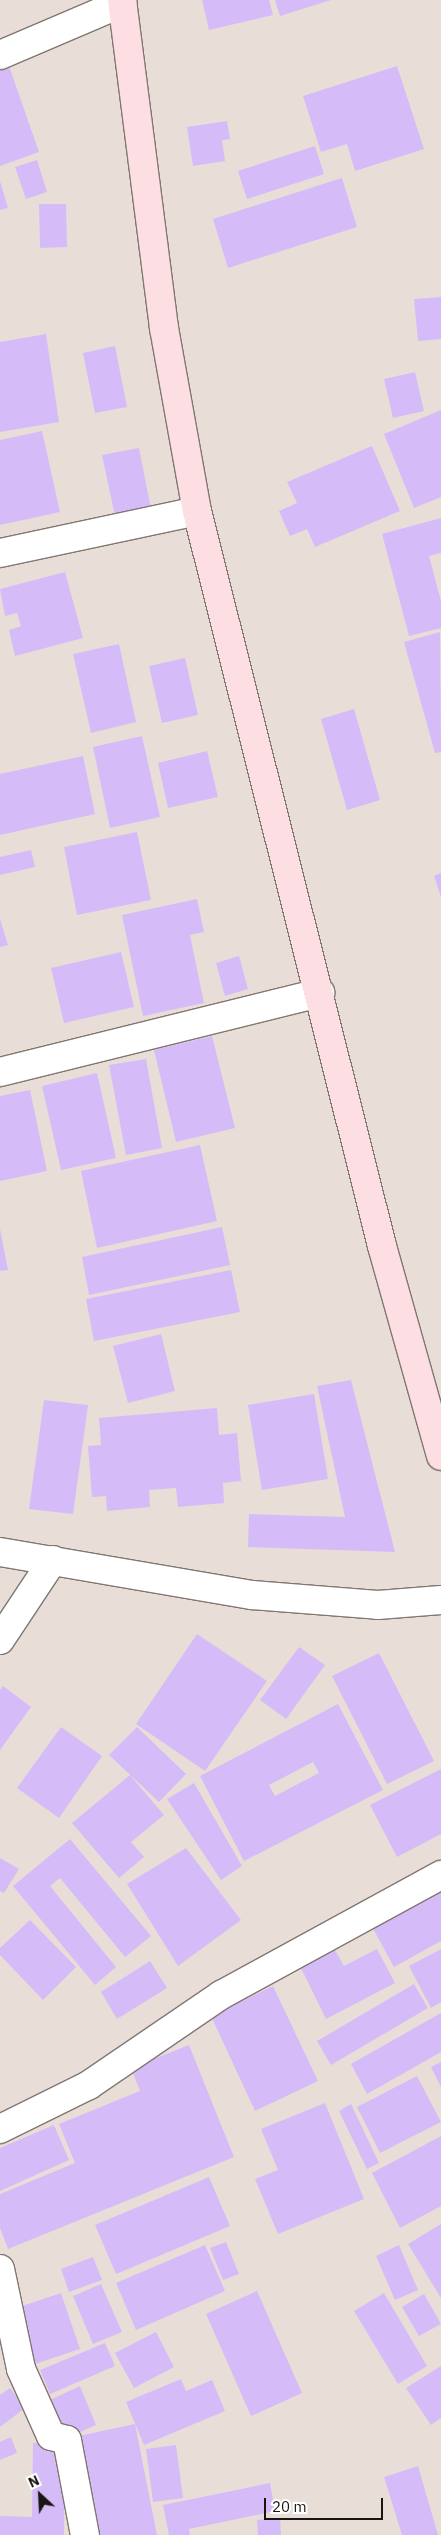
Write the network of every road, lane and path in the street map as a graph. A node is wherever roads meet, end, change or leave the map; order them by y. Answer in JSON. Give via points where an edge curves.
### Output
{"nodes":[{"id":1,"x":122,"y":1,"type":"edge"},
{"id":2,"x":0,"y":54,"type":"edge"},
{"id":3,"x":197,"y":511,"type":"junction"},
{"id":4,"x":0,"y":553,"type":"edge"},
{"id":5,"x":320,"y":993,"type":"junction"},
{"id":6,"x":0,"y":1072,"type":"edge"},
{"id":7,"x":441,"y":1456,"type":"edge"},
{"id":8,"x":0,"y":1552,"type":"edge"},
{"id":9,"x":53,"y":1560,"type":"junction"},
{"id":10,"x":441,"y":1600,"type":"edge"},
{"id":11,"x":0,"y":1640,"type":"edge"},
{"id":12,"x":441,"y":1875,"type":"edge"},
{"id":13,"x":0,"y":2129,"type":"edge"},
{"id":14,"x":0,"y":2268,"type":"edge"},
{"id":15,"x":85,"y":2535,"type":"edge"}],
"edges":[{"from":1,"to":2,"type":"street"},
{"from":1,"to":3,"type":"street","via":[[164,328]]},
{"from":3,"to":4,"type":"street"},
{"from":3,"to":5,"type":"street"},
{"from":5,"to":6,"type":"street"},
{"from":5,"to":7,"type":"street","via":[[382,1246]]},
{"from":8,"to":9,"type":"street"},
{"from":9,"to":10,"type":"street","via":[[120,1576],[252,1595],[378,1605]]},
{"from":9,"to":11,"type":"street"},
{"from":12,"to":13,"type":"street","via":[[221,1995],[89,2085]]},
{"from":14,"to":15,"type":"street","via":[[21,2369],[51,2436],[67,2440]]}]}
